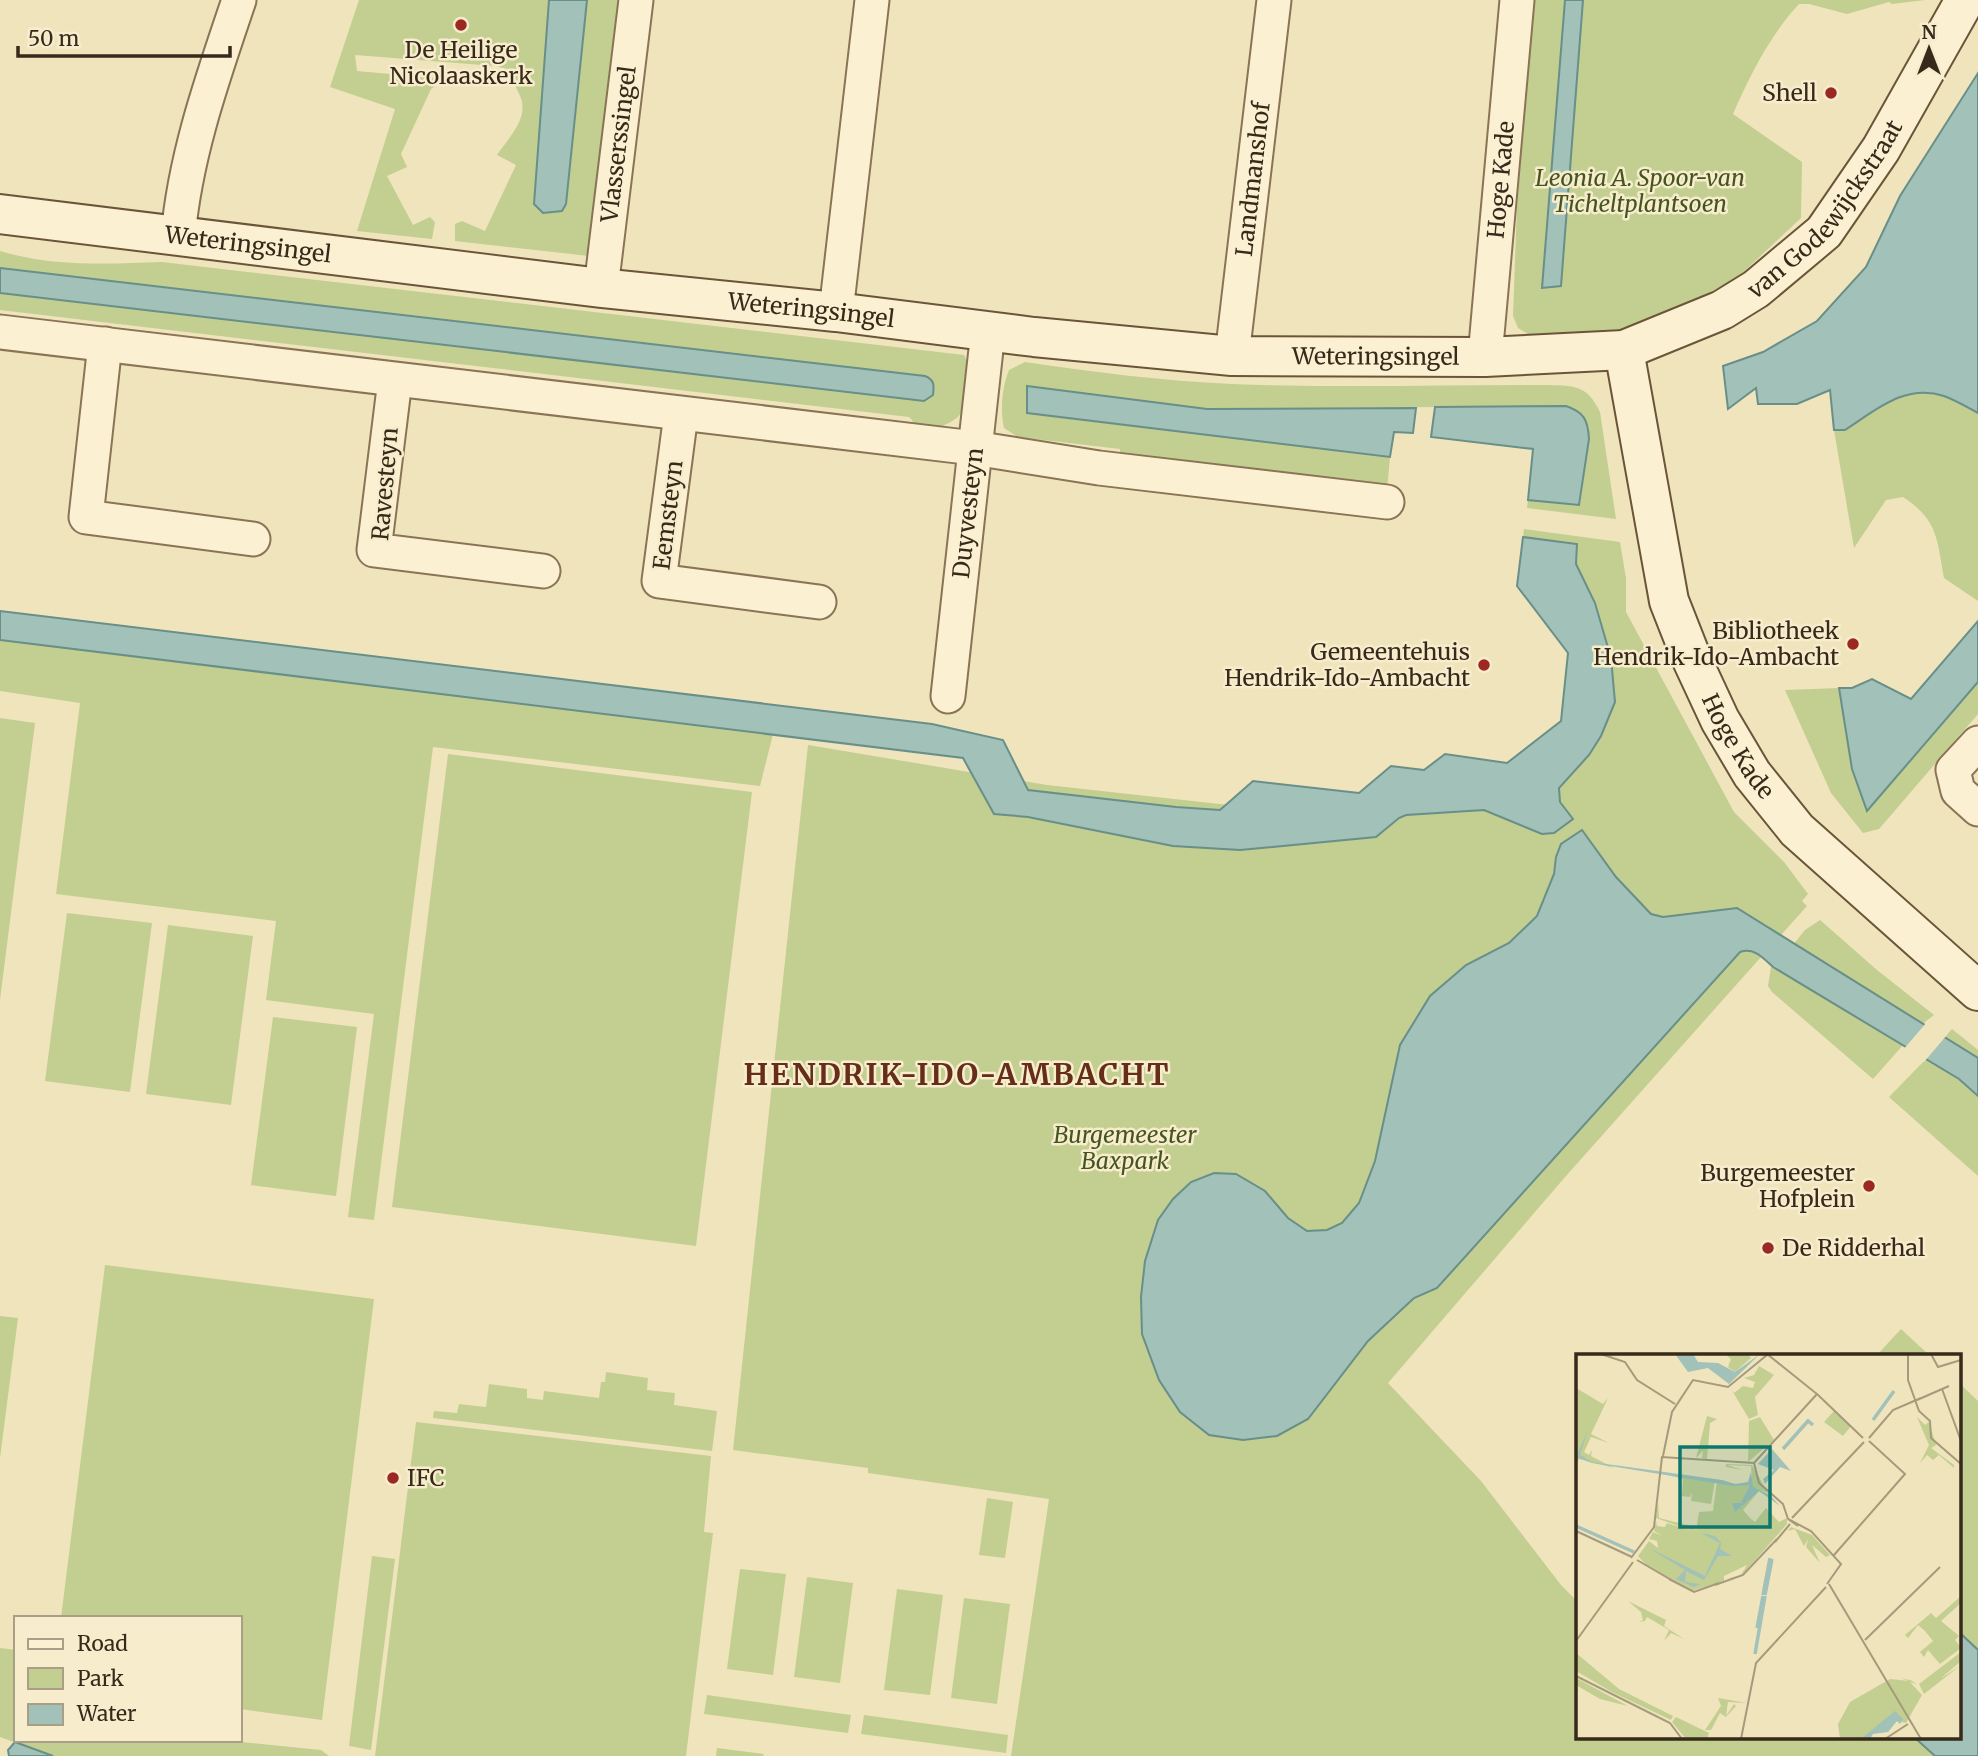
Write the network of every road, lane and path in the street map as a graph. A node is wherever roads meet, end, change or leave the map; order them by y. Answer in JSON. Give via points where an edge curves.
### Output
{"nodes":[{"id":1,"x":239,"y":0,"type":"edge"},
{"id":2,"x":636,"y":0,"type":"edge"},
{"id":3,"x":872,"y":0,"type":"edge"},
{"id":4,"x":1274,"y":0,"type":"edge"},
{"id":5,"x":1517,"y":0,"type":"edge"},
{"id":6,"x":1965,"y":0,"type":"edge"},
{"id":7,"x":0,"y":214,"type":"edge"},
{"id":8,"x":178,"y":237,"type":"junction"},
{"id":9,"x":601,"y":288,"type":"junction"},
{"id":10,"x":836,"y":312,"type":"junction"},
{"id":11,"x":988,"y":331,"type":"junction"},
{"id":12,"x":0,"y":332,"type":"edge"},
{"id":13,"x":106,"y":344,"type":"junction"},
{"id":14,"x":1624,"y":350,"type":"junction"},
{"id":15,"x":1232,"y":356,"type":"junction"},
{"id":16,"x":1485,"y":357,"type":"junction"},
{"id":17,"x":395,"y":380,"type":"junction"},
{"id":18,"x":681,"y":414,"type":"junction"},
{"id":19,"x":974,"y":449,"type":"junction"},
{"id":20,"x":1387,"y":502,"type":"dead end"},
{"id":21,"x":253,"y":539,"type":"dead end"},
{"id":22,"x":543,"y":570,"type":"dead end"},
{"id":23,"x":819,"y":602,"type":"dead end"},
{"id":24,"x":948,"y":696,"type":"dead end"},
{"id":25,"x":1978,"y":743,"type":"edge"},
{"id":26,"x":1978,"y":809,"type":"edge"},
{"id":27,"x":1975,"y":981,"type":"edge"}],
"edges":[{"from":1,"to":8,"type":"street","via":[[193,146]]},
{"from":2,"to":9,"type":"street","name":"Vlasserssingel"},
{"from":3,"to":10,"type":"street"},
{"from":4,"to":15,"type":"street","name":"Landmanshof"},
{"from":5,"to":16,"type":"street","name":"Hoge Kade"},
{"from":6,"to":14,"type":"main road","name":"van Godewijckstraat","via":[[1881,149],[1824,232],[1756,289],[1722,310]]},
{"from":7,"to":8,"type":"main road","name":"Weteringsingel"},
{"from":8,"to":9,"type":"main road","name":"Weteringsingel"},
{"from":9,"to":10,"type":"main road","name":"Weteringsingel"},
{"from":10,"to":11,"type":"main road","name":"Weteringsingel"},
{"from":11,"to":15,"type":"main road","name":"Weteringsingel"},
{"from":11,"to":19,"type":"street","name":"Duyvesteyn"},
{"from":12,"to":13,"type":"street"},
{"from":13,"to":17,"type":"street"},
{"from":13,"to":21,"type":"street","via":[[86,517]]},
{"from":14,"to":16,"type":"main road","name":"Weteringsingel"},
{"from":14,"to":27,"type":"main road","name":"Hoge Kade","via":[[1670,601],[1720,720],[1752,774],[1797,830]]},
{"from":15,"to":16,"type":"main road","name":"Weteringsingel"},
{"from":17,"to":18,"type":"street"},
{"from":17,"to":22,"type":"street","name":"Ravesteyn","via":[[374,550]]},
{"from":18,"to":19,"type":"street"},
{"from":18,"to":23,"type":"street","name":"Eemsteyn","via":[[659,581]]},
{"from":19,"to":20,"type":"street"},
{"from":19,"to":24,"type":"street","name":"Duyvesteyn"},
{"from":25,"to":26,"type":"street","via":[[1953,770],[1958,791]]}]}
